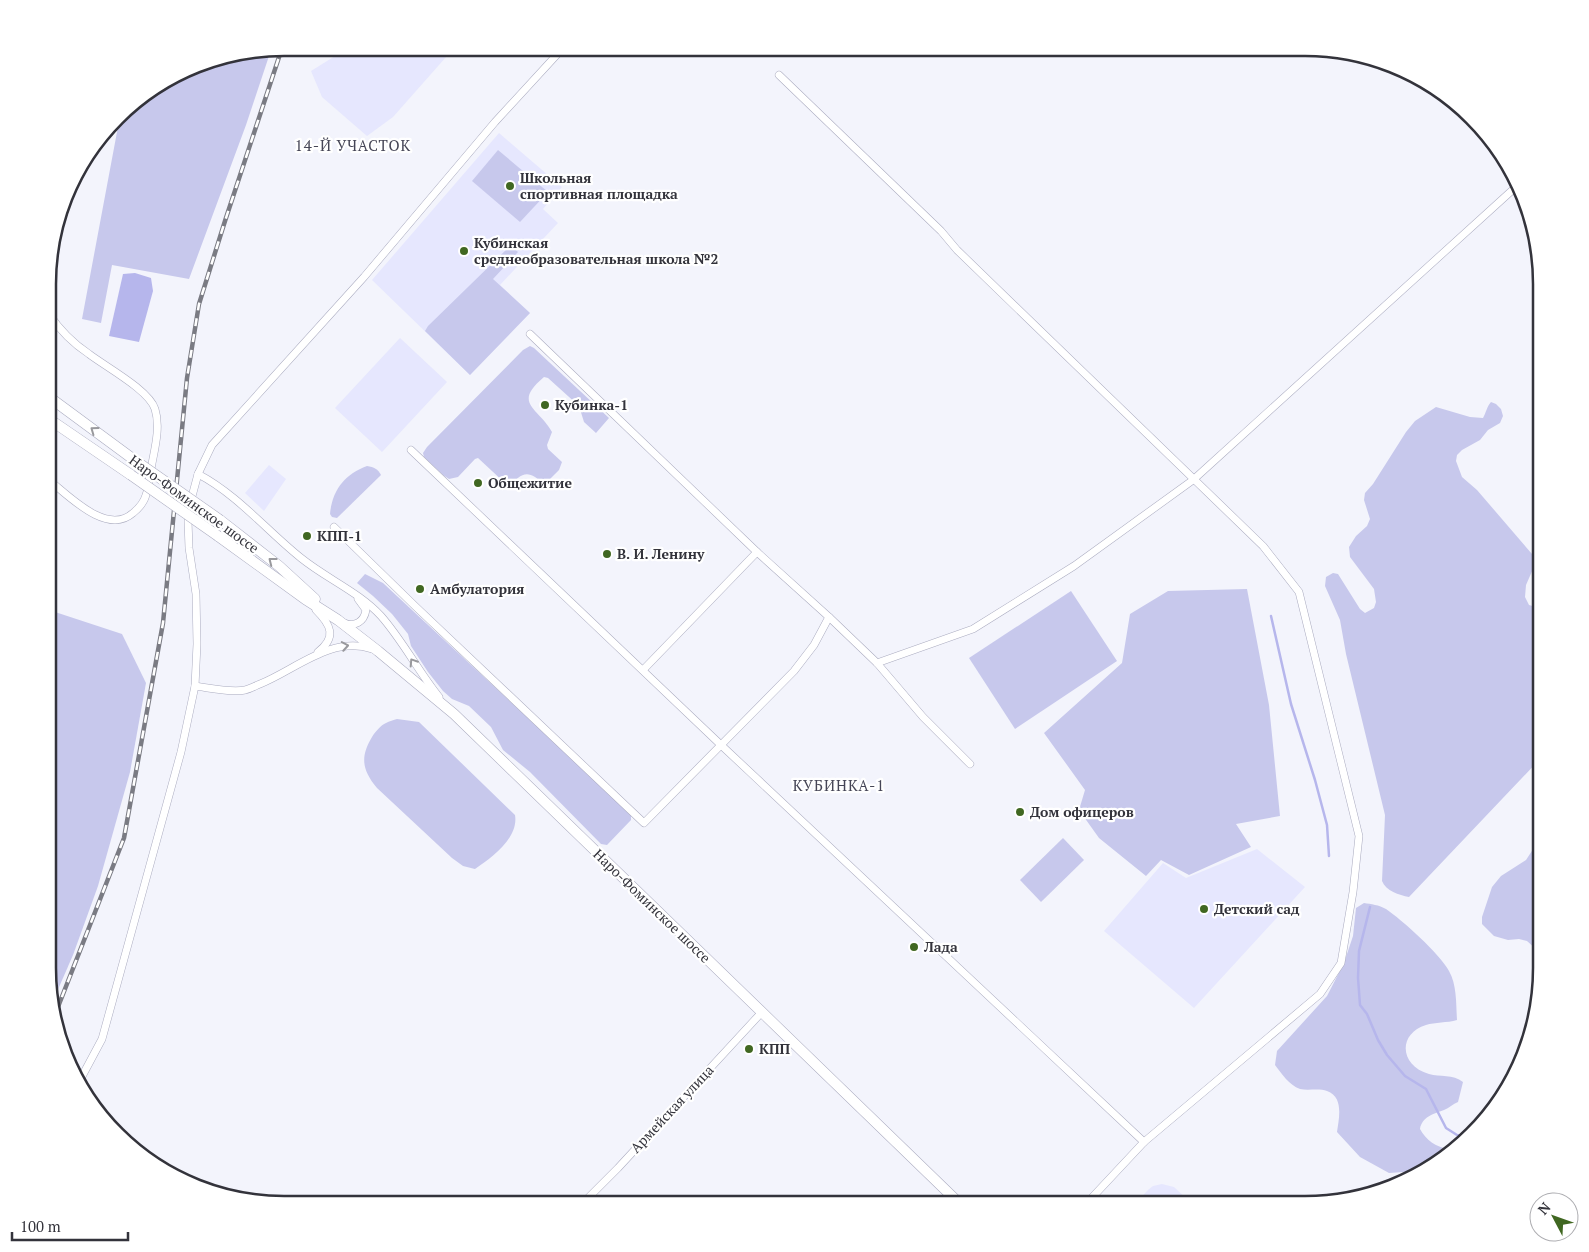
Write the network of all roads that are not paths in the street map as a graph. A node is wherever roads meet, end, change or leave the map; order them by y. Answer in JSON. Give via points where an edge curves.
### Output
{"nodes":[{"id":1,"x":556,"y":56,"type":"edge"},
{"id":2,"x":779,"y":75,"type":"dead end"},
{"id":3,"x":1512,"y":190,"type":"edge"},
{"id":4,"x":56,"y":322,"type":"edge"},
{"id":5,"x":530,"y":334,"type":"dead end"},
{"id":6,"x":56,"y":402,"type":"edge"},
{"id":7,"x":56,"y":425,"type":"edge"},
{"id":8,"x":411,"y":450,"type":"dead end"},
{"id":9,"x":198,"y":474,"type":"junction"},
{"id":10,"x":1193,"y":480,"type":"junction"},
{"id":11,"x":56,"y":486,"type":"edge"},
{"id":12,"x":334,"y":527,"type":"dead end"},
{"id":13,"x":757,"y":552,"type":"junction"},
{"id":14,"x":353,"y":593,"type":"junction"},
{"id":15,"x":305,"y":599,"type":"junction"},
{"id":16,"x":829,"y":617,"type":"junction"},
{"id":17,"x":336,"y":619,"type":"junction"},
{"id":18,"x":378,"y":651,"type":"junction"},
{"id":19,"x":313,"y":657,"type":"junction"},
{"id":20,"x":877,"y":663,"type":"junction"},
{"id":21,"x":643,"y":670,"type":"junction"},
{"id":22,"x":195,"y":686,"type":"junction"},
{"id":23,"x":454,"y":714,"type":"junction"},
{"id":24,"x":720,"y":745,"type":"junction"},
{"id":25,"x":970,"y":764,"type":"dead end"},
{"id":26,"x":762,"y":1012,"type":"junction"},
{"id":27,"x":83,"y":1075,"type":"edge"},
{"id":28,"x":1144,"y":1142,"type":"junction"},
{"id":29,"x":590,"y":1196,"type":"edge"},
{"id":30,"x":952,"y":1196,"type":"edge"},
{"id":31,"x":1093,"y":1196,"type":"edge"}],
"edges":[{"from":1,"to":9,"type":"street","via":[[495,122],[364,277],[212,445]]},
{"from":2,"to":10,"type":"street"},
{"from":3,"to":10,"type":"street"},
{"from":4,"to":11,"type":"street","via":[[87,353],[149,398],[155,408],[156,436],[146,496],[129,517],[118,521],[98,516]]},
{"from":5,"to":13,"type":"street"},
{"from":17,"to":6,"type":"main road","name":"Наро-Фоминское шоссе","one_way":true,"bridge":true,"via":[[279,566],[220,520]]},
{"from":7,"to":15,"type":"main road","name":"Наро-Фоминское шоссе","bridge":true},
{"from":8,"to":21,"type":"street"},
{"from":9,"to":14,"type":"street","via":[[221,488],[301,558]]},
{"from":9,"to":22,"type":"street","via":[[188,521],[188,548],[196,594]]},
{"from":10,"to":20,"type":"street","via":[[1074,566],[973,629]]},
{"from":10,"to":28,"type":"street","via":[[1263,546],[1299,592],[1359,836],[1341,963],[1320,994]]},
{"from":12,"to":24,"type":"street","via":[[644,823]]},
{"from":13,"to":16,"type":"street"},
{"from":13,"to":21,"type":"street"},
{"from":14,"to":17,"type":"street","via":[[363,604],[365,616],[350,625]]},
{"from":23,"to":14,"type":"street","one_way":true,"via":[[426,681],[382,618]]},
{"from":15,"to":17,"type":"main road","name":"Наро-Фоминское шоссе"},
{"from":15,"to":19,"type":"street","via":[[325,618],[330,628],[327,643]]},
{"from":16,"to":20,"type":"street"},
{"from":16,"to":24,"type":"street","via":[[814,645],[794,671]]},
{"from":17,"to":18,"type":"main road","name":"Наро-Фоминское шоссе"},
{"from":19,"to":18,"type":"street","one_way":true,"via":[[351,645]]},
{"from":18,"to":23,"type":"main road","name":"Наро-Фоминское шоссе"},
{"from":19,"to":22,"type":"street","via":[[274,679],[245,690]]},
{"from":20,"to":25,"type":"street","via":[[923,717]]},
{"from":21,"to":24,"type":"street"},
{"from":22,"to":27,"type":"street","via":[[181,752],[102,1039]]},
{"from":23,"to":26,"type":"main road","name":"Наро-Фоминское шоссе"},
{"from":24,"to":28,"type":"street"},
{"from":26,"to":29,"type":"street","name":"Армейская улица"},
{"from":26,"to":30,"type":"main road","name":"Наро-Фоминское шоссе"},
{"from":28,"to":31,"type":"street"}]}
